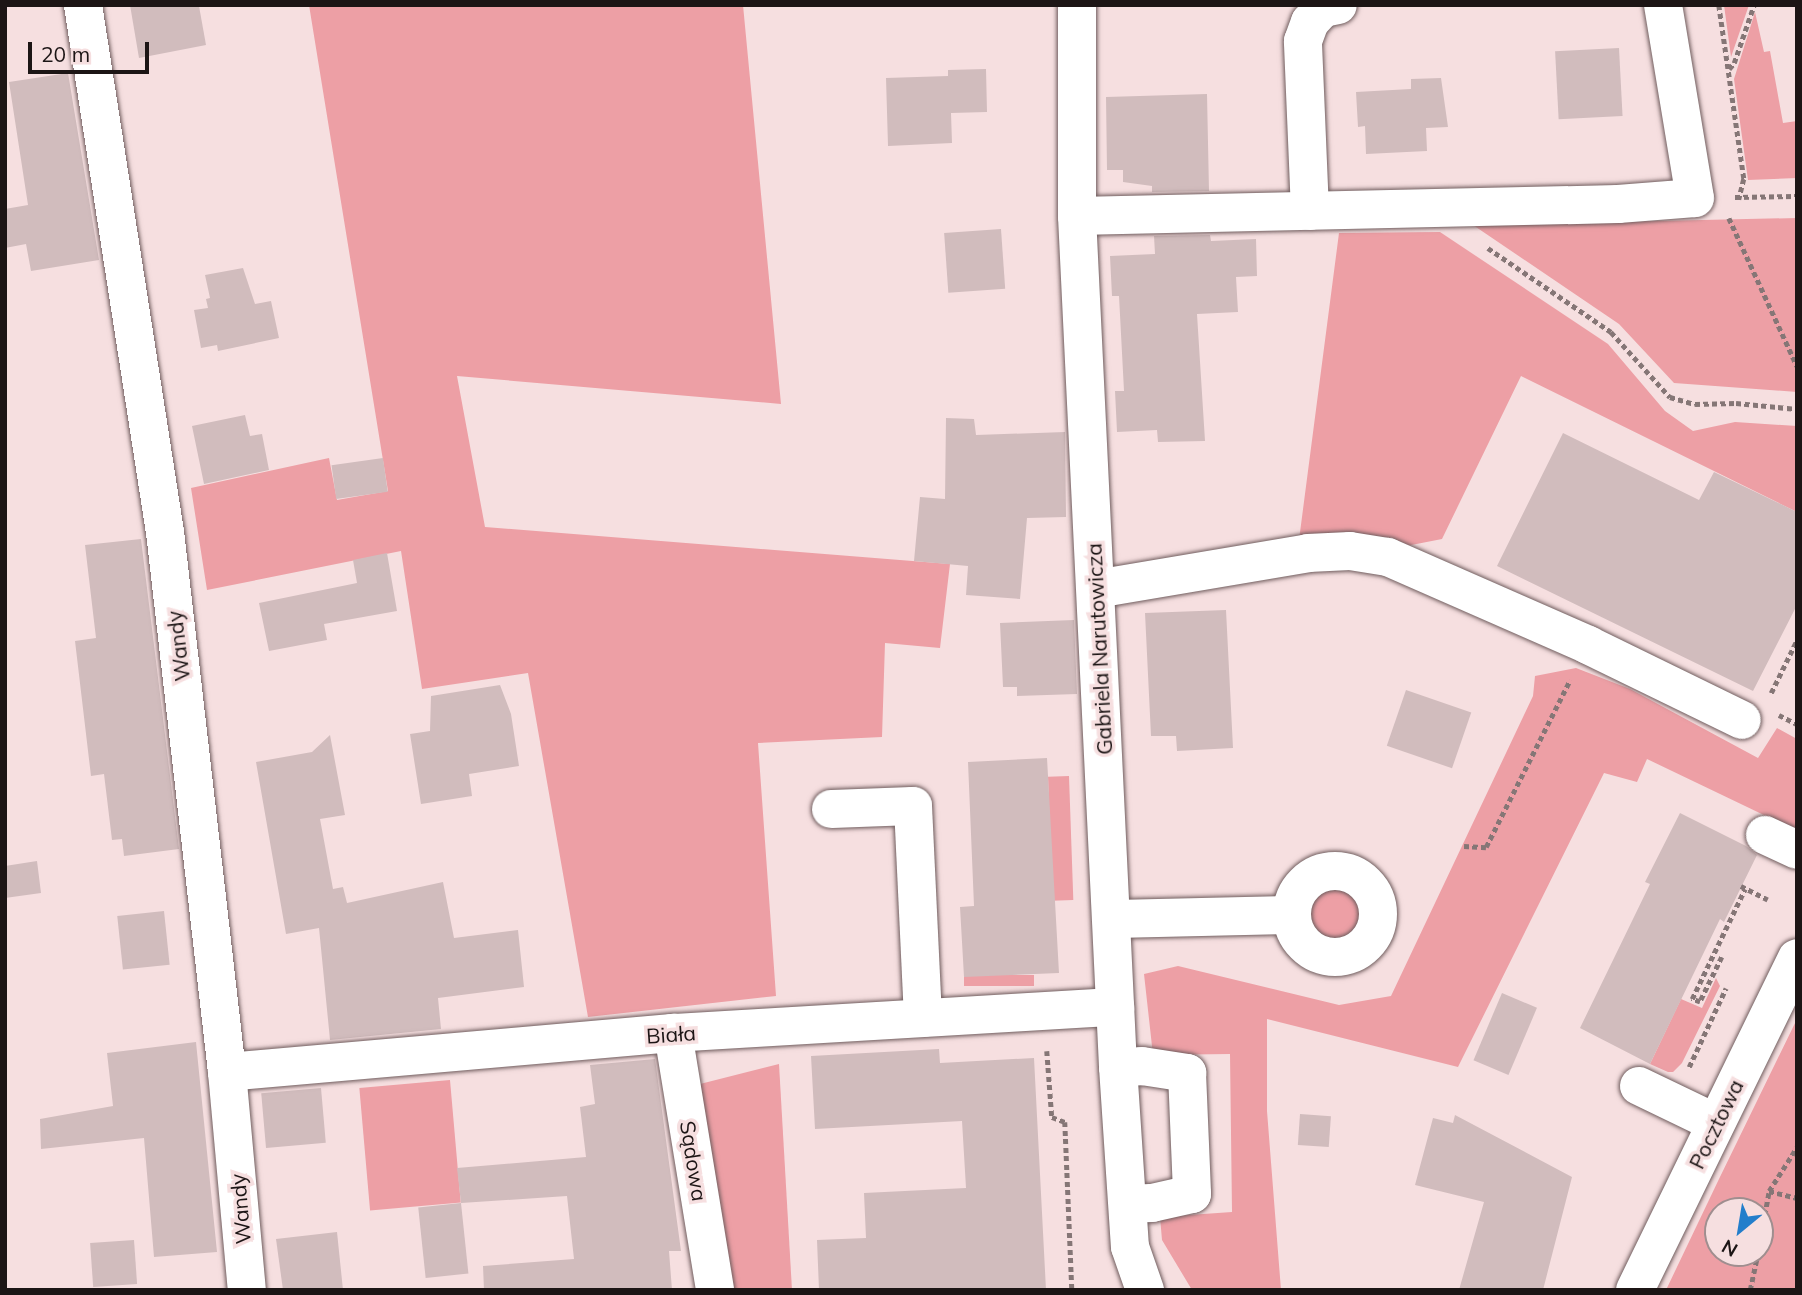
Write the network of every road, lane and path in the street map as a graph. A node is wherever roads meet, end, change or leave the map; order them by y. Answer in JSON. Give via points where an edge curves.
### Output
{"nodes":[{"id":1,"x":83,"y":5,"type":"edge"},
{"id":2,"x":1077,"y":5,"type":"edge"},
{"id":3,"x":1338,"y":5,"type":"edge"},
{"id":4,"x":1663,"y":5,"type":"edge"},
{"id":5,"x":1718,"y":5,"type":"edge"},
{"id":6,"x":1754,"y":5,"type":"edge"},
{"id":7,"x":1728,"y":70,"type":"junction"},
{"id":8,"x":1739,"y":197,"type":"dead end"},
{"id":9,"x":1444,"y":208,"type":"junction"},
{"id":10,"x":1310,"y":211,"type":"junction"},
{"id":11,"x":1077,"y":216,"type":"junction"},
{"id":12,"x":1731,"y":219,"type":"dead end"},
{"id":13,"x":1797,"y":366,"type":"edge"},
{"id":14,"x":1797,"y":409,"type":"edge"},
{"id":15,"x":1096,"y":590,"type":"junction"},
{"id":16,"x":1797,"y":640,"type":"edge"},
{"id":17,"x":1588,"y":645,"type":"junction"},
{"id":18,"x":1761,"y":710,"type":"junction"},
{"id":19,"x":1797,"y":724,"type":"edge"},
{"id":20,"x":831,"y":809,"type":"dead end"},
{"id":21,"x":1464,"y":846,"type":"dead end"},
{"id":22,"x":1768,"y":900,"type":"dead end"},
{"id":23,"x":1291,"y":915,"type":"dead end"},
{"id":24,"x":1112,"y":919,"type":"junction"},
{"id":25,"x":1722,"y":957,"type":"dead end"},
{"id":26,"x":1797,"y":958,"type":"edge"},
{"id":27,"x":1726,"y":988,"type":"dead end"},
{"id":28,"x":1115,"y":1007,"type":"junction"},
{"id":29,"x":923,"y":1018,"type":"junction"},
{"id":30,"x":673,"y":1033,"type":"junction"},
{"id":31,"x":1047,"y":1045,"type":"dead end"},
{"id":32,"x":1118,"y":1067,"type":"junction"},
{"id":33,"x":227,"y":1072,"type":"junction"},
{"id":34,"x":1655,"y":1094,"type":"joint"},
{"id":35,"x":1716,"y":1123,"type":"junction"},
{"id":36,"x":1797,"y":1147,"type":"edge"},
{"id":37,"x":1769,"y":1191,"type":"junction"},
{"id":38,"x":1768,"y":1197,"type":"edge"},
{"id":39,"x":1797,"y":1198,"type":"edge"},
{"id":40,"x":1128,"y":1204,"type":"junction"},
{"id":41,"x":1755,"y":1267,"type":"edge"},
{"id":42,"x":247,"y":1290,"type":"edge"},
{"id":43,"x":715,"y":1290,"type":"edge"},
{"id":44,"x":1072,"y":1290,"type":"edge"},
{"id":45,"x":1144,"y":1290,"type":"edge"},
{"id":46,"x":1635,"y":1290,"type":"edge"},
{"id":47,"x":1751,"y":1290,"type":"edge"}],
"edges":[{"from":1,"to":33,"type":"street","name":"Wandy","via":[[164,532]]},
{"from":2,"to":11,"type":"street","name":"Gabriela Narutowicza"},
{"from":3,"to":10,"type":"street","via":[[1323,8],[1310,22],[1303,41]]},
{"from":4,"to":9,"type":"street","via":[[1695,198]]},
{"from":5,"to":7,"type":"path"},
{"from":6,"to":7,"type":"path"},
{"from":7,"to":8,"type":"path","via":[[1744,179]]},
{"from":9,"to":10,"type":"street"},
{"from":9,"to":14,"type":"path","via":[[1458,227],[1611,332],[1670,397],[1695,404]]},
{"from":10,"to":11,"type":"street"},
{"from":11,"to":15,"type":"street","name":"Gabriela Narutowicza"},
{"from":12,"to":13,"type":"path"},
{"from":15,"to":17,"type":"street","via":[[1308,553],[1350,551],[1416,567]]},
{"from":15,"to":24,"type":"street","name":"Gabriela Narutowicza"},
{"from":16,"to":18,"type":"path"},
{"from":17,"to":18,"type":"street"},
{"from":17,"to":21,"type":"path","via":[[1486,847]]},
{"from":18,"to":19,"type":"path"},
{"from":20,"to":29,"type":"street","via":[[913,806]]},
{"from":22,"to":25,"type":"path","via":[[1743,888],[1692,999],[1700,1002]]},
{"from":23,"to":24,"type":"street"},
{"from":24,"to":28,"type":"street","name":"Gabriela Narutowicza"},
{"from":26,"to":35,"type":"street","name":"Pocztowa"},
{"from":27,"to":34,"type":"path"},
{"from":28,"to":29,"type":"street","name":"Biała"},
{"from":28,"to":32,"type":"street","name":"Gabriela Narutowicza"},
{"from":29,"to":30,"type":"street","name":"Biała"},
{"from":30,"to":33,"type":"street","name":"Biała"},
{"from":30,"to":43,"type":"street","name":"Sądowa"},
{"from":31,"to":44,"type":"path","via":[[1052,1118],[1065,1122]]},
{"from":32,"to":40,"type":"street","name":"Gabriela Narutowicza"},
{"from":32,"to":40,"type":"street","via":[[1187,1073],[1192,1194]]},
{"from":33,"to":42,"type":"street","name":"Wandy"},
{"from":34,"to":35,"type":"street"},
{"from":35,"to":46,"type":"street","name":"Pocztowa"},
{"from":36,"to":37,"type":"path"},
{"from":37,"to":38,"type":"path"},
{"from":37,"to":39,"type":"path"},
{"from":40,"to":45,"type":"street","name":"Gabriela Narutowicza","via":[[1130,1247]]},
{"from":41,"to":47,"type":"path"}]}
